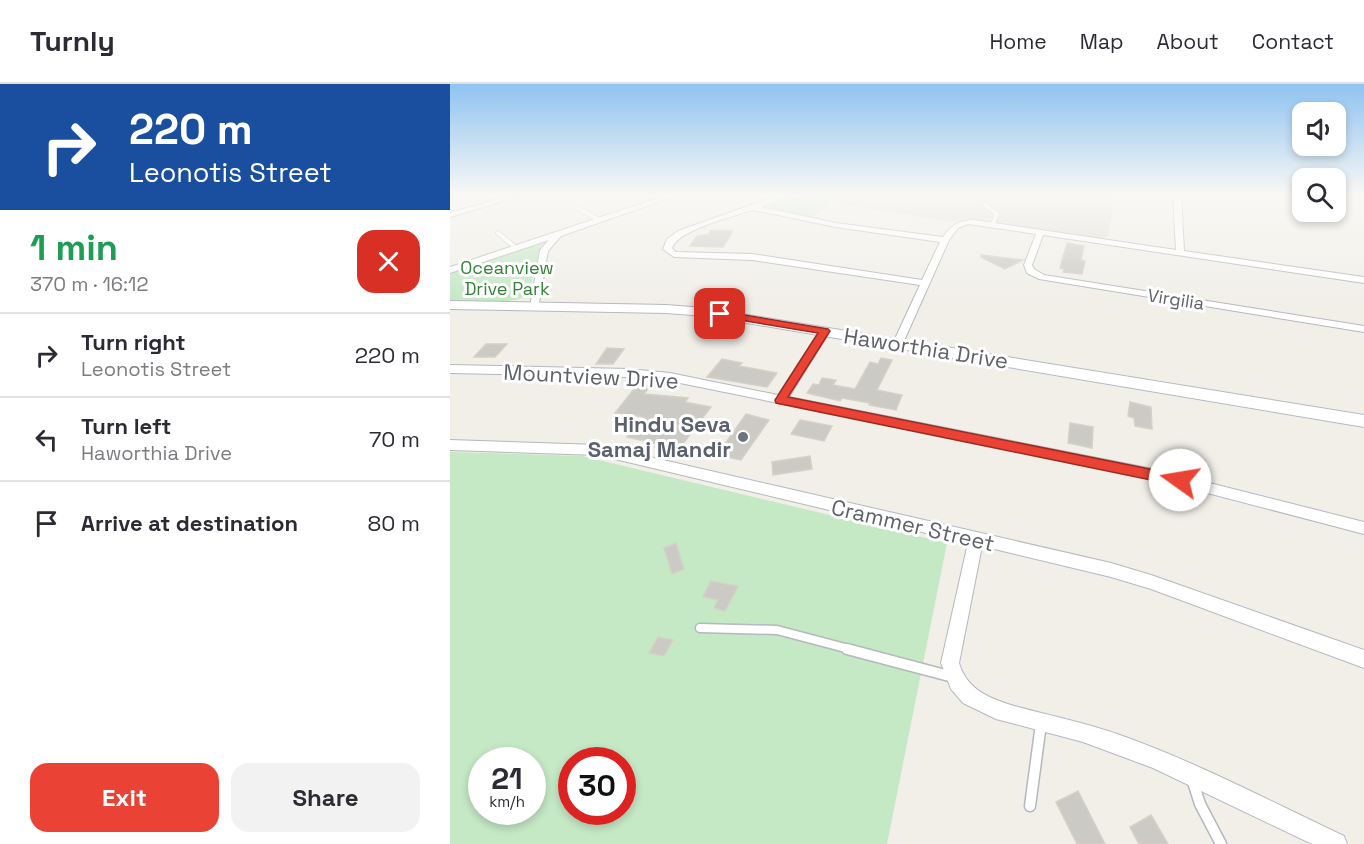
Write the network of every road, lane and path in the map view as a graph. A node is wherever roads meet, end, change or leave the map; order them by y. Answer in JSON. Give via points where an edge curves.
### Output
{"nodes":[{"id":1,"x":571,"y":229,"type":"edge"},
{"id":2,"x":692,"y":229,"type":"edge"},
{"id":3,"x":868,"y":229,"type":"edge"},
{"id":4,"x":951,"y":229,"type":"edge"},
{"id":5,"x":1023,"y":229,"type":"edge"},
{"id":6,"x":1179,"y":229,"type":"edge"},
{"id":7,"x":564,"y":232,"type":"junction"},
{"id":8,"x":1040,"y":232,"type":"junction"},
{"id":9,"x":498,"y":233,"type":"dead end"},
{"id":10,"x":945,"y":240,"type":"junction"},
{"id":11,"x":515,"y":248,"type":"junction"},
{"id":12,"x":1180,"y":253,"type":"junction"},
{"id":13,"x":450,"y":270,"type":"edge"},
{"id":14,"x":1364,"y":280,"type":"edge"},
{"id":15,"x":925,"y":283,"type":"junction"},
{"id":16,"x":450,"y":305,"type":"edge"},
{"id":17,"x":535,"y":307,"type":"junction"},
{"id":18,"x":1364,"y":329,"type":"edge"},
{"id":19,"x":825,"y":331,"type":"junction"},
{"id":20,"x":898,"y":343,"type":"junction"},
{"id":21,"x":452,"y":372,"type":"edge"},
{"id":22,"x":781,"y":400,"type":"junction"},
{"id":23,"x":1364,"y":421,"type":"edge"},
{"id":24,"x":450,"y":445,"type":"edge"},
{"id":25,"x":1364,"y":528,"type":"edge"},
{"id":26,"x":976,"y":539,"type":"junction"},
{"id":27,"x":700,"y":628,"type":"dead end"},
{"id":28,"x":1364,"y":660,"type":"edge"},
{"id":29,"x":953,"y":677,"type":"junction"},
{"id":30,"x":1041,"y":721,"type":"junction"},
{"id":31,"x":1191,"y":776,"type":"junction"},
{"id":32,"x":1030,"y":806,"type":"dead end"},
{"id":33,"x":1221,"y":844,"type":"edge"},
{"id":34,"x":1335,"y":844,"type":"edge"}],
"edges":[{"from":1,"to":7,"type":"street"},
{"from":2,"to":15,"type":"street","via":[[675,236],[667,249],[674,254],[752,257]]},
{"from":3,"to":10,"type":"street"},
{"from":4,"to":10,"type":"street"},
{"from":5,"to":8,"type":"street"},
{"from":6,"to":12,"type":"street"},
{"from":7,"to":11,"type":"street"},
{"from":7,"to":17,"type":"street","via":[[544,250]]},
{"from":8,"to":12,"type":"street"},
{"from":8,"to":18,"type":"street","name":"Virgilia","via":[[1028,265],[1042,277]]},
{"from":9,"to":11,"type":"lane"},
{"from":10,"to":15,"type":"street"},
{"from":11,"to":13,"type":"street"},
{"from":12,"to":14,"type":"street"},
{"from":15,"to":20,"type":"street"},
{"from":16,"to":17,"type":"street","name":"Haworthia Drive"},
{"from":17,"to":19,"type":"street","name":"Haworthia Drive","via":[[686,310]]},
{"from":19,"to":20,"type":"street","name":"Haworthia Drive"},
{"from":19,"to":22,"type":"street"},
{"from":20,"to":23,"type":"street","name":"Haworthia Drive"},
{"from":21,"to":22,"type":"street","name":"Mountview Drive","via":[[628,373],[670,377]]},
{"from":22,"to":25,"type":"street","name":"Mountview Drive","via":[[1158,475]]},
{"from":24,"to":26,"type":"street","name":"Crammer Street","via":[[598,450]]},
{"from":26,"to":28,"type":"street","name":"Crammer Street","via":[[1134,576]]},
{"from":26,"to":29,"type":"street","via":[[950,663]]},
{"from":27,"to":29,"type":"lane","via":[[777,630]]},
{"from":29,"to":30,"type":"street","via":[[963,692],[982,704]]},
{"from":30,"to":31,"type":"street","via":[[1098,737]]},
{"from":30,"to":32,"type":"lane"},
{"from":31,"to":33,"type":"lane","via":[[1200,804]]},
{"from":31,"to":34,"type":"street"}]}
